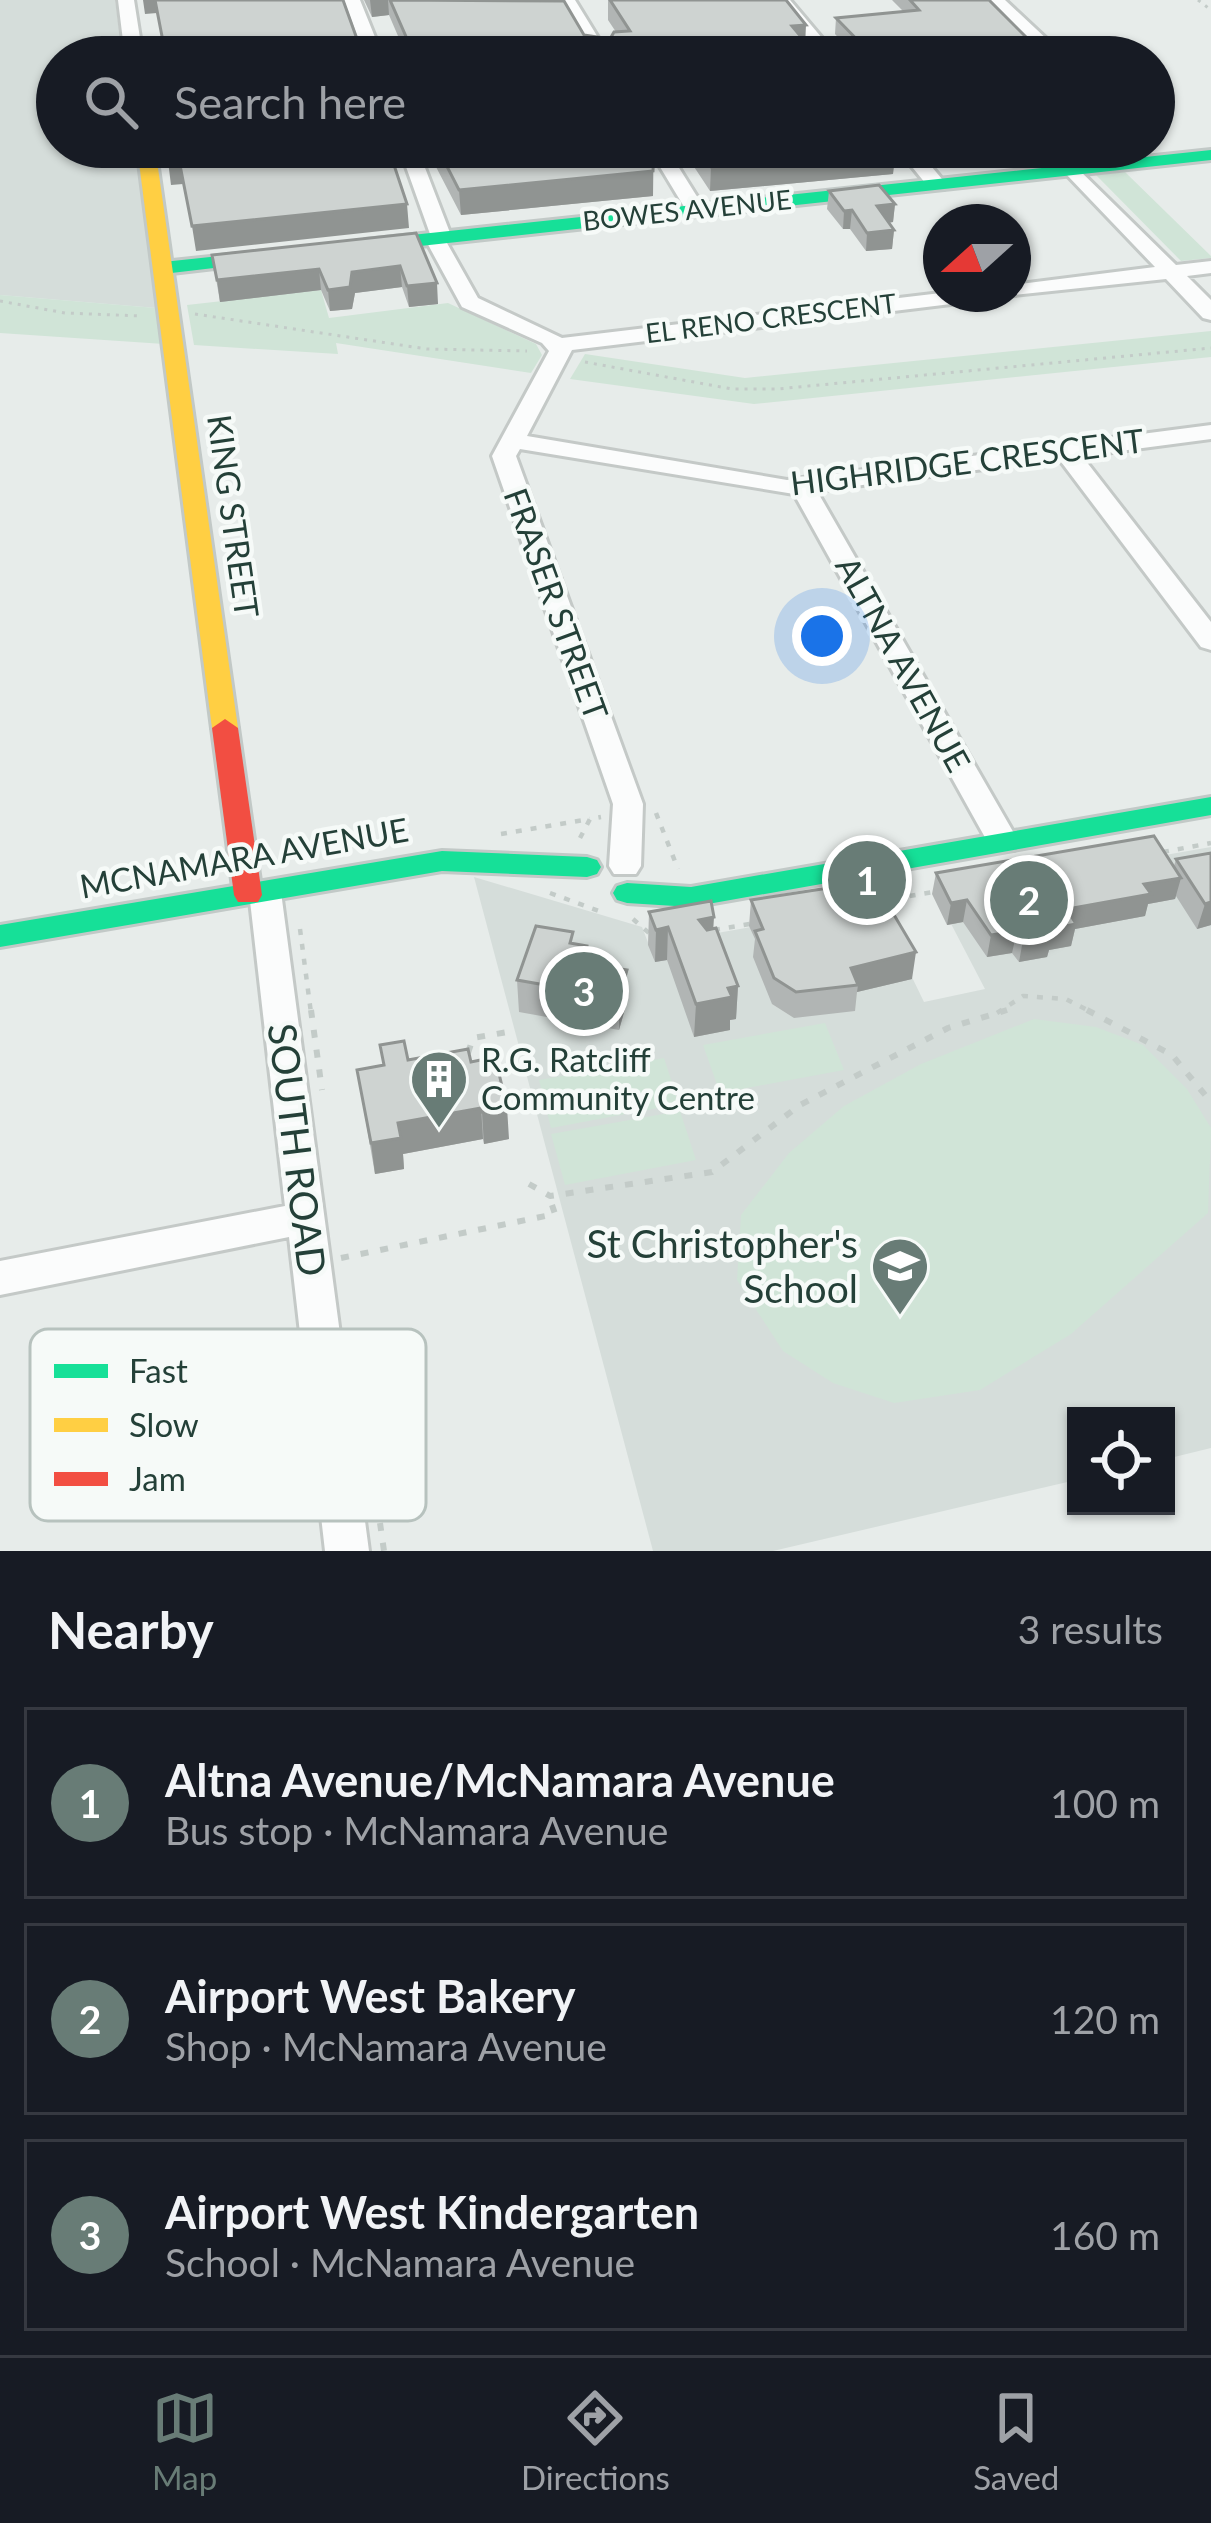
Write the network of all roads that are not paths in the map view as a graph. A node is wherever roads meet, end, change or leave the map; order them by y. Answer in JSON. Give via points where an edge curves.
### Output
{"nodes":[{"id":1,"x":126,"y":0,"type":"edge"},
{"id":2,"x":352,"y":0,"type":"edge"},
{"id":3,"x":567,"y":0,"type":"edge"},
{"id":4,"x":781,"y":0,"type":"edge"},
{"id":5,"x":995,"y":0,"type":"edge"},
{"id":6,"x":131,"y":36,"type":"edge"},
{"id":7,"x":366,"y":36,"type":"edge"},
{"id":8,"x":589,"y":36,"type":"edge"},
{"id":9,"x":811,"y":36,"type":"edge"},
{"id":10,"x":1034,"y":36,"type":"edge"},
{"id":11,"x":1175,"y":154,"type":"edge"},
{"id":12,"x":1211,"y":155,"type":"edge"},
{"id":13,"x":149,"y":168,"type":"edge"},
{"id":14,"x":416,"y":168,"type":"edge"},
{"id":15,"x":669,"y":168,"type":"edge"},
{"id":16,"x":923,"y":168,"type":"edge"},
{"id":17,"x":1083,"y":168,"type":"edge"},
{"id":18,"x":1073,"y":170,"type":"junction"},
{"id":19,"x":937,"y":184,"type":"junction"},
{"id":20,"x":695,"y":211,"type":"junction"},
{"id":21,"x":445,"y":244,"type":"junction"},
{"id":22,"x":336,"y":249,"type":"edge"},
{"id":23,"x":291,"y":254,"type":"edge"},
{"id":24,"x":1211,"y":267,"type":"edge"},
{"id":25,"x":163,"y":268,"type":"junction"},
{"id":26,"x":1172,"y":272,"type":"junction"},
{"id":27,"x":1031,"y":289,"type":"edge"},
{"id":28,"x":923,"y":301,"type":"edge"},
{"id":29,"x":1211,"y":313,"type":"edge"},
{"id":30,"x":559,"y":346,"type":"junction"},
{"id":31,"x":1211,"y":432,"type":"edge"},
{"id":32,"x":510,"y":440,"type":"junction"},
{"id":33,"x":1064,"y":451,"type":"junction"},
{"id":34,"x":802,"y":486,"type":"junction"},
{"id":35,"x":1211,"y":641,"type":"edge"},
{"id":36,"x":1211,"y":806,"type":"edge"},
{"id":37,"x":1004,"y":842,"type":"junction"},
{"id":38,"x":619,"y":880,"type":"junction"},
{"id":39,"x":256,"y":893,"type":"junction"},
{"id":40,"x":0,"y":936,"type":"edge"},
{"id":41,"x":305,"y":1218,"type":"junction"},
{"id":42,"x":0,"y":1278,"type":"edge"},
{"id":43,"x":319,"y":1329,"type":"edge"},
{"id":44,"x":343,"y":1521,"type":"edge"},
{"id":45,"x":347,"y":1551,"type":"edge"}],
"edges":[{"from":1,"to":6,"type":"street"},
{"from":2,"to":7,"type":"street"},
{"from":3,"to":8,"type":"street"},
{"from":4,"to":9,"type":"street"},
{"from":5,"to":10,"type":"street"},
{"from":11,"to":12,"type":"street","name":"BOWES AVENUE"},
{"from":13,"to":25,"type":"street","name":"KING STREET"},
{"from":14,"to":21,"type":"street"},
{"from":15,"to":20,"type":"street"},
{"from":16,"to":19,"type":"street"},
{"from":17,"to":18,"type":"street","name":"BOWES AVENUE"},
{"from":18,"to":19,"type":"street","name":"BOWES AVENUE"},
{"from":18,"to":26,"type":"street"},
{"from":19,"to":20,"type":"street","name":"BOWES AVENUE"},
{"from":20,"to":21,"type":"street","name":"BOWES AVENUE"},
{"from":21,"to":22,"type":"street","name":"BOWES AVENUE"},
{"from":21,"to":30,"type":"street","via":[[470,302]]},
{"from":23,"to":25,"type":"street"},
{"from":24,"to":26,"type":"street"},
{"from":25,"to":39,"type":"street","name":"KING STREET"},
{"from":26,"to":27,"type":"street"},
{"from":26,"to":29,"type":"street"},
{"from":28,"to":30,"type":"street","name":"EL RENO CRESCENT"},
{"from":30,"to":32,"type":"street","name":"FRASER STREET","via":[[560,360]]},
{"from":31,"to":33,"type":"street","name":"HIGHRIDGE CRESCENT"},
{"from":32,"to":34,"type":"street","name":"HIGHRIDGE CRESCENT"},
{"from":32,"to":38,"type":"street","name":"FRASER STREET","via":[[506,463],[641,803]]},
{"from":33,"to":34,"type":"street","name":"HIGHRIDGE CRESCENT"},
{"from":33,"to":35,"type":"street"},
{"from":34,"to":37,"type":"street","name":"ALTNA AVENUE"},
{"from":36,"to":37,"type":"street","name":"MCNAMARA AVENUE"},
{"from":37,"to":38,"type":"street","name":"MCNAMARA AVENUE","via":[[707,884],[691,897]]},
{"from":38,"to":39,"type":"street","name":"MCNAMARA AVENUE","via":[[442,861]]},
{"from":39,"to":40,"type":"street","name":"MCNAMARA AVENUE"},
{"from":39,"to":41,"type":"street","name":"SOUTH ROAD"},
{"from":41,"to":42,"type":"street"},
{"from":41,"to":43,"type":"street","name":"SOUTH ROAD"},
{"from":44,"to":45,"type":"street","name":"SOUTH ROAD"}]}
